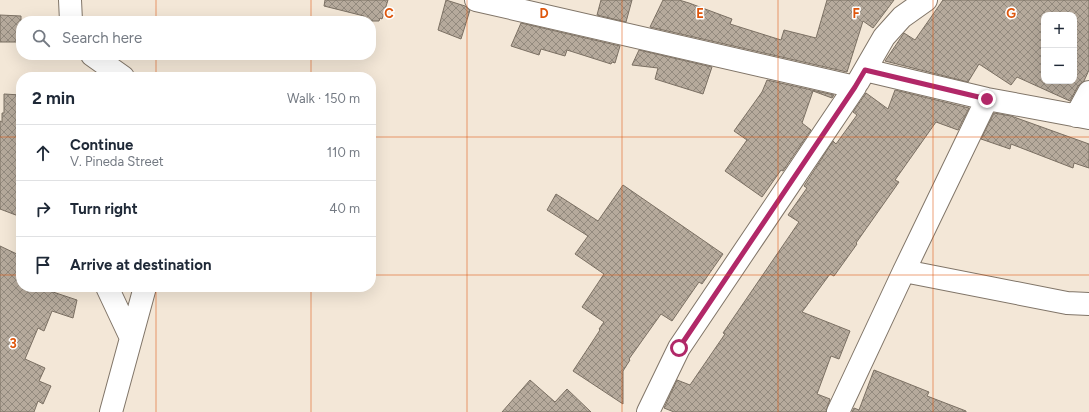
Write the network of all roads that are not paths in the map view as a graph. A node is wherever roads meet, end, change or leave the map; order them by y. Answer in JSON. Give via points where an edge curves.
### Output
{"nodes":[{"id":1,"x":70,"y":0,"type":"edge"},
{"id":2,"x":476,"y":0,"type":"edge"},
{"id":3,"x":926,"y":0,"type":"edge"},
{"id":4,"x":72,"y":16,"type":"edge"},
{"id":5,"x":99,"y":60,"type":"edge"},
{"id":6,"x":116,"y":72,"type":"edge"},
{"id":7,"x":860,"y":78,"type":"junction"},
{"id":8,"x":1089,"y":92,"type":"edge"},
{"id":9,"x":987,"y":99,"type":"junction"},
{"id":10,"x":1083,"y":117,"type":"edge"},
{"id":11,"x":904,"y":271,"type":"junction"},
{"id":12,"x":109,"y":292,"type":"edge"},
{"id":13,"x":144,"y":292,"type":"edge"},
{"id":14,"x":1089,"y":304,"type":"edge"},
{"id":15,"x":131,"y":338,"type":"junction"},
{"id":16,"x":651,"y":411,"type":"edge"},
{"id":17,"x":111,"y":412,"type":"edge"},
{"id":18,"x":838,"y":412,"type":"edge"}],
"edges":[{"from":1,"to":4,"type":"street"},
{"from":2,"to":7,"type":"street"},
{"from":3,"to":7,"type":"street","via":[[902,17],[884,37]]},
{"from":5,"to":6,"type":"street"},
{"from":7,"to":9,"type":"street"},
{"from":7,"to":16,"type":"street","via":[[679,348]]},
{"from":8,"to":10,"type":"street"},
{"from":9,"to":10,"type":"street"},
{"from":9,"to":11,"type":"street"},
{"from":11,"to":14,"type":"street","via":[[1068,303]]},
{"from":11,"to":18,"type":"street"},
{"from":12,"to":15,"type":"street"},
{"from":13,"to":15,"type":"street"},
{"from":15,"to":17,"type":"street"}]}
